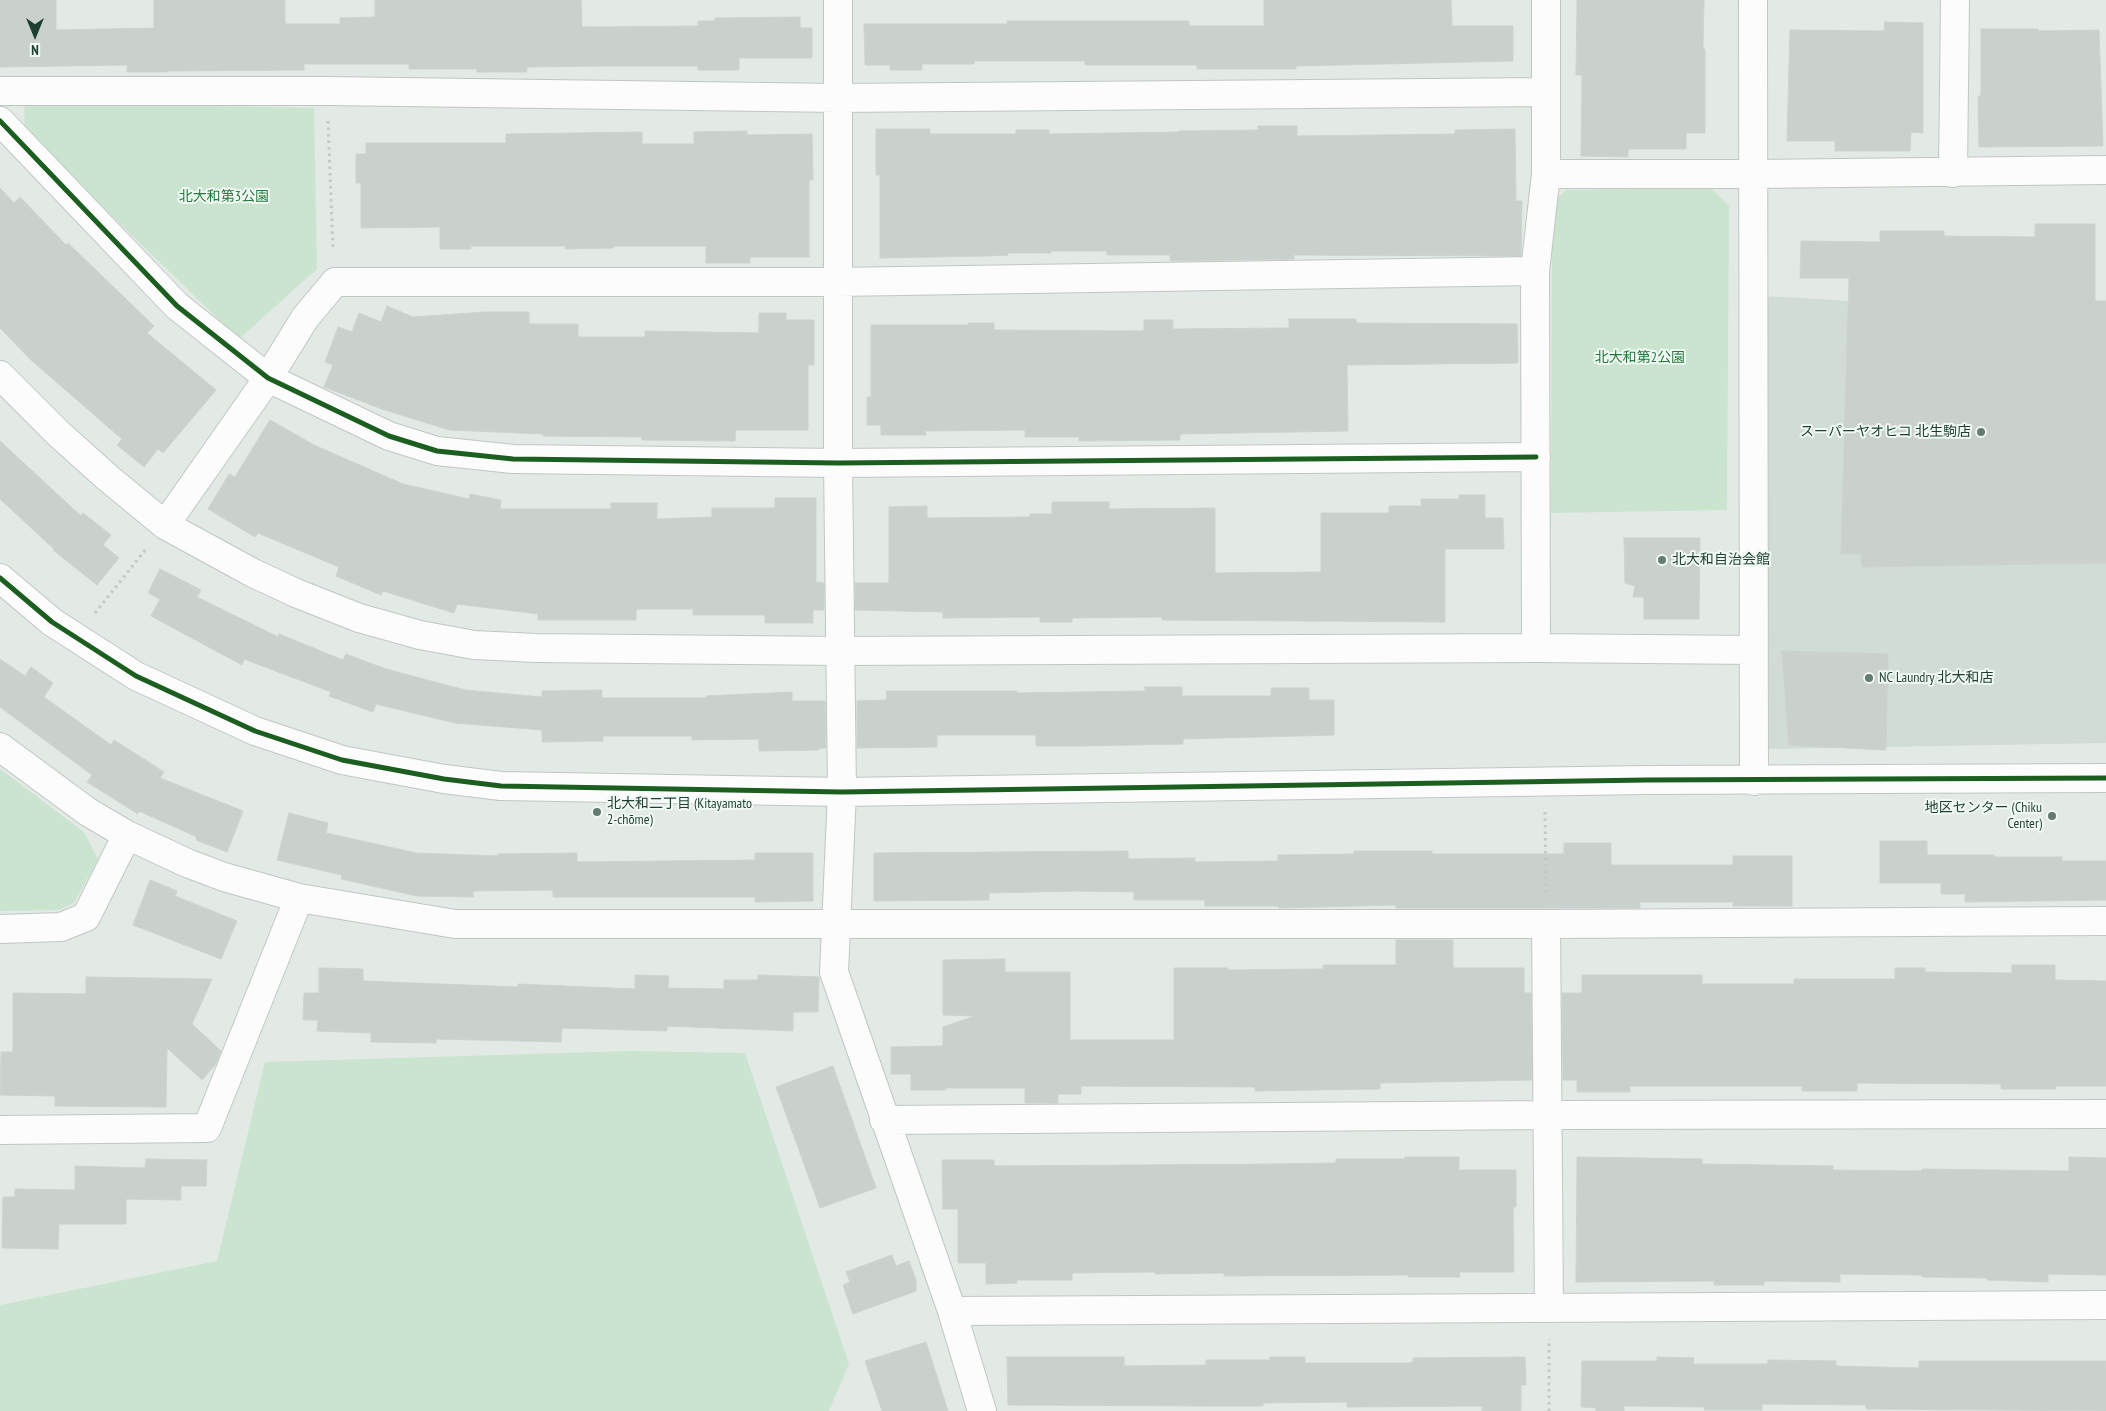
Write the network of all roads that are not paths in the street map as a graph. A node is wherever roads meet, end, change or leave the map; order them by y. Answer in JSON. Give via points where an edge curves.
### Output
{"nodes":[{"id":1,"x":838,"y":0,"type":"edge"},
{"id":2,"x":1546,"y":0,"type":"edge"},
{"id":3,"x":1753,"y":0,"type":"edge"},
{"id":4,"x":1955,"y":0,"type":"edge"},
{"id":5,"x":0,"y":91,"type":"edge"},
{"id":6,"x":1546,"y":92,"type":"junction"},
{"id":7,"x":839,"y":98,"type":"junction"},
{"id":8,"x":0,"y":121,"type":"edge"},
{"id":9,"x":2106,"y":170,"type":"edge"},
{"id":10,"x":1953,"y":173,"type":"junction"},
{"id":11,"x":1546,"y":174,"type":"junction"},
{"id":12,"x":1754,"y":174,"type":"junction"},
{"id":13,"x":1535,"y":272,"type":"junction"},
{"id":14,"x":838,"y":282,"type":"junction"},
{"id":15,"x":0,"y":374,"type":"edge"},
{"id":16,"x":268,"y":378,"type":"junction"},
{"id":17,"x":1536,"y":457,"type":"junction"},
{"id":18,"x":838,"y":463,"type":"junction"},
{"id":19,"x":166,"y":525,"type":"junction"},
{"id":20,"x":0,"y":578,"type":"edge"},
{"id":21,"x":1536,"y":648,"type":"junction"},
{"id":22,"x":1753,"y":650,"type":"junction"},
{"id":23,"x":841,"y":651,"type":"junction"},
{"id":24,"x":0,"y":747,"type":"edge"},
{"id":25,"x":2106,"y":778,"type":"edge"},
{"id":26,"x":1754,"y":780,"type":"junction"},
{"id":27,"x":842,"y":792,"type":"junction"},
{"id":28,"x":127,"y":835,"type":"junction"},
{"id":29,"x":299,"y":898,"type":"junction"},
{"id":30,"x":2106,"y":921,"type":"edge"},
{"id":31,"x":836,"y":924,"type":"junction"},
{"id":32,"x":1546,"y":924,"type":"junction"},
{"id":33,"x":0,"y":929,"type":"edge"},
{"id":34,"x":2106,"y":1114,"type":"edge"},
{"id":35,"x":1547,"y":1115,"type":"junction"},
{"id":36,"x":884,"y":1120,"type":"junction"},
{"id":37,"x":0,"y":1130,"type":"edge"},
{"id":38,"x":2106,"y":1305,"type":"edge"},
{"id":39,"x":1549,"y":1308,"type":"junction"},
{"id":40,"x":952,"y":1311,"type":"junction"},
{"id":41,"x":982,"y":1411,"type":"edge"}],
"edges":[{"from":1,"to":7,"type":"street"},
{"from":2,"to":6,"type":"street"},
{"from":3,"to":12,"type":"street"},
{"from":4,"to":10,"type":"street"},
{"from":5,"to":7,"type":"street","via":[[327,91]]},
{"from":6,"to":7,"type":"street"},
{"from":6,"to":11,"type":"street"},
{"from":7,"to":14,"type":"street"},
{"from":8,"to":16,"type":"street","via":[[177,306]]},
{"from":9,"to":10,"type":"street"},
{"from":10,"to":12,"type":"street"},
{"from":11,"to":12,"type":"street"},
{"from":11,"to":13,"type":"street"},
{"from":12,"to":22,"type":"street"},
{"from":13,"to":14,"type":"street"},
{"from":13,"to":17,"type":"street"},
{"from":14,"to":16,"type":"street","via":[[335,282],[305,318]]},
{"from":14,"to":18,"type":"street"},
{"from":15,"to":19,"type":"street","via":[[60,435]]},
{"from":16,"to":18,"type":"street","via":[[389,436],[437,450],[513,459]]},
{"from":16,"to":19,"type":"street"},
{"from":17,"to":18,"type":"street"},
{"from":17,"to":21,"type":"street"},
{"from":18,"to":23,"type":"street"},
{"from":19,"to":23,"type":"street","via":[[296,594],[359,618],[420,635],[474,644],[536,648]]},
{"from":20,"to":27,"type":"street","via":[[52,622],[136,676],[271,737],[342,760],[501,786]]},
{"from":21,"to":22,"type":"street"},
{"from":21,"to":23,"type":"street"},
{"from":22,"to":26,"type":"street"},
{"from":23,"to":27,"type":"street"},
{"from":24,"to":28,"type":"street","via":[[88,812]]},
{"from":25,"to":26,"type":"street"},
{"from":26,"to":27,"type":"street"},
{"from":27,"to":31,"type":"street"},
{"from":28,"to":29,"type":"street","via":[[224,877]]},
{"from":28,"to":33,"type":"street","via":[[86,917],[61,928]]},
{"from":29,"to":31,"type":"street","via":[[455,924]]},
{"from":29,"to":37,"type":"street","via":[[207,1128]]},
{"from":30,"to":32,"type":"street"},
{"from":31,"to":32,"type":"street"},
{"from":31,"to":36,"type":"street","via":[[834,972]]},
{"from":32,"to":35,"type":"street"},
{"from":34,"to":35,"type":"street"},
{"from":35,"to":36,"type":"street"},
{"from":35,"to":39,"type":"street"},
{"from":36,"to":40,"type":"street"},
{"from":38,"to":39,"type":"street"},
{"from":39,"to":40,"type":"street"},
{"from":40,"to":41,"type":"street"}]}
